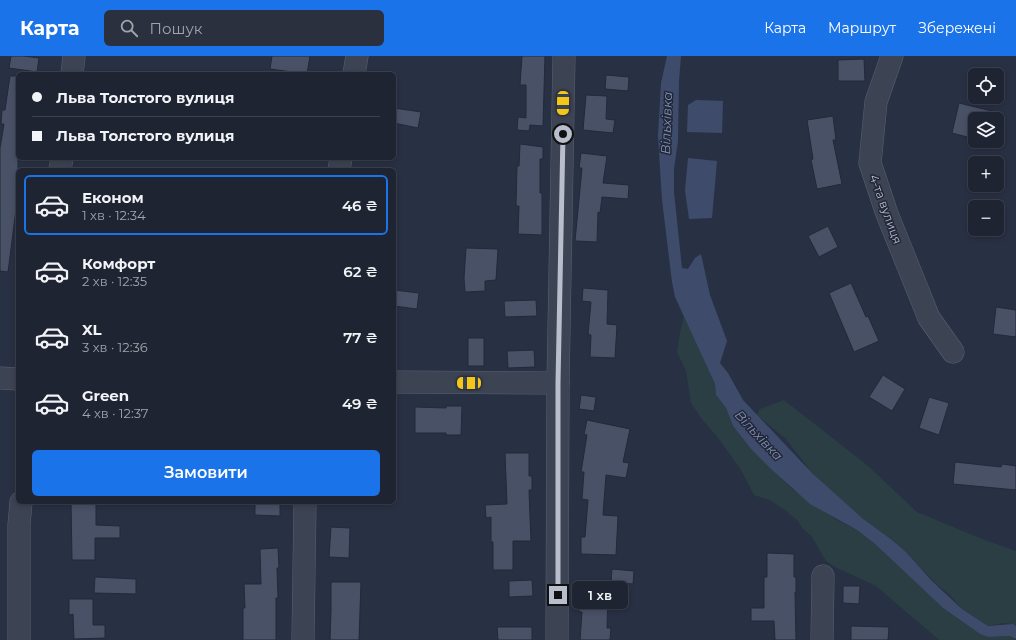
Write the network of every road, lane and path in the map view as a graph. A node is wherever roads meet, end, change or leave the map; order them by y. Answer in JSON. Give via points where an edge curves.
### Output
{"nodes":[{"id":1,"x":74,"y":56,"type":"edge"},
{"id":2,"x":357,"y":56,"type":"edge"},
{"id":3,"x":564,"y":56,"type":"edge"},
{"id":4,"x":892,"y":56,"type":"edge"},
{"id":5,"x":72,"y":72,"type":"edge"},
{"id":6,"x":354,"y":72,"type":"edge"},
{"id":7,"x":952,"y":352,"type":"dead end"},
{"id":8,"x":0,"y":378,"type":"edge"},
{"id":9,"x":16,"y":379,"type":"edge"},
{"id":10,"x":396,"y":382,"type":"edge"},
{"id":11,"x":558,"y":383,"type":"junction"},
{"id":12,"x":21,"y":504,"type":"edge"},
{"id":13,"x":305,"y":504,"type":"edge"},
{"id":14,"x":823,"y":576,"type":"dead end"},
{"id":15,"x":19,"y":640,"type":"edge"},
{"id":16,"x":303,"y":640,"type":"edge"},
{"id":17,"x":557,"y":640,"type":"edge"},
{"id":18,"x":822,"y":640,"type":"edge"}],
"edges":[{"from":1,"to":5,"type":"street"},
{"from":2,"to":6,"type":"street"},
{"from":3,"to":11,"type":"street"},
{"from":4,"to":7,"type":"street","name":"4-та вулиця","via":[[876,102],[870,163],[887,214],[929,318]]},
{"from":8,"to":9,"type":"street"},
{"from":10,"to":11,"type":"street"},
{"from":11,"to":17,"type":"street"},
{"from":12,"to":15,"type":"street"},
{"from":13,"to":16,"type":"street"},
{"from":14,"to":18,"type":"street"}]}
